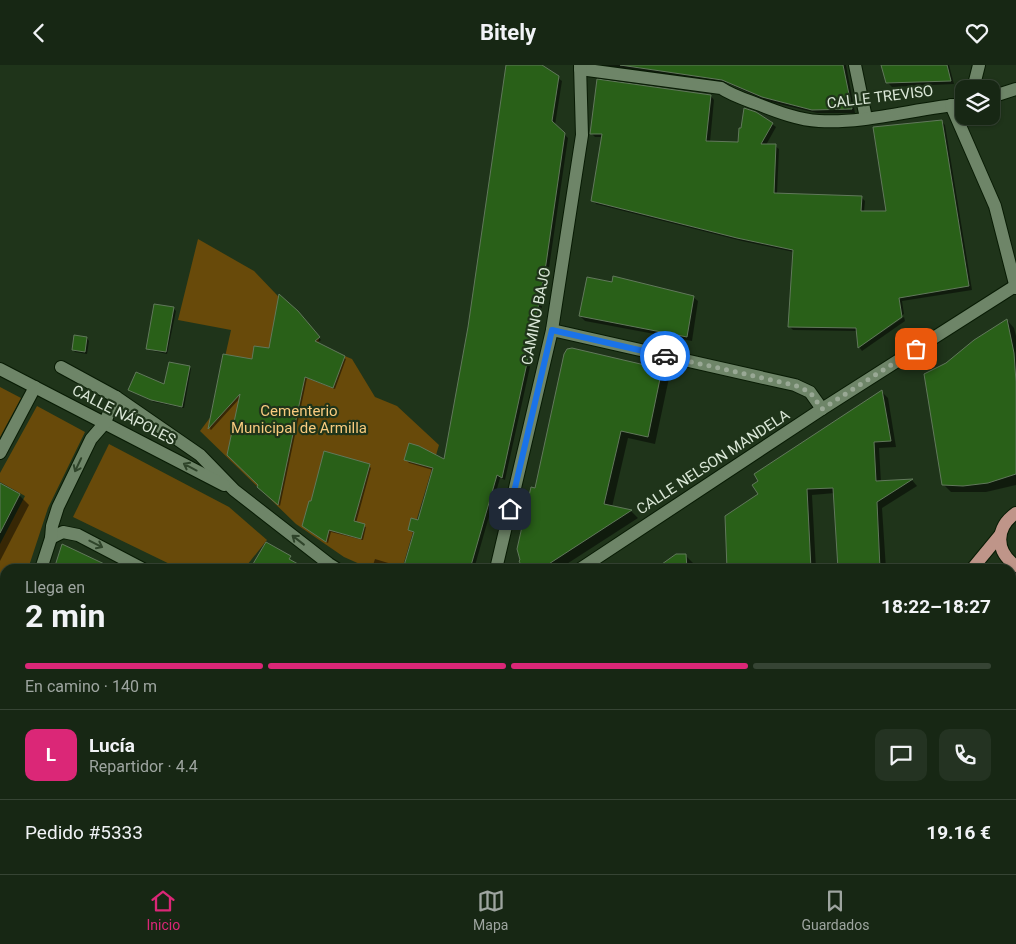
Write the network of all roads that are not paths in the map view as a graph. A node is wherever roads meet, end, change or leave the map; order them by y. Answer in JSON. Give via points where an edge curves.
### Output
{"nodes":[{"id":1,"x":855,"y":65,"type":"edge"},
{"id":2,"x":979,"y":65,"type":"edge"},
{"id":3,"x":580,"y":67,"type":"edge"},
{"id":4,"x":975,"y":80,"type":"edge"},
{"id":5,"x":1016,"y":89,"type":"edge"},
{"id":6,"x":1000,"y":94,"type":"edge"},
{"id":7,"x":955,"y":105,"type":"edge"},
{"id":8,"x":866,"y":118,"type":"junction"},
{"id":9,"x":965,"y":125,"type":"edge"},
{"id":10,"x":1016,"y":287,"type":"edge"},
{"id":11,"x":552,"y":330,"type":"junction"},
{"id":12,"x":61,"y":367,"type":"dead end"},
{"id":13,"x":0,"y":369,"type":"edge"},
{"id":14,"x":35,"y":387,"type":"junction"},
{"id":15,"x":116,"y":397,"type":"junction"},
{"id":16,"x":822,"y":409,"type":"junction"},
{"id":17,"x":104,"y":424,"type":"junction"},
{"id":18,"x":0,"y":453,"type":"edge"},
{"id":19,"x":234,"y":490,"type":"junction"},
{"id":20,"x":1016,"y":513,"type":"edge"},
{"id":21,"x":1000,"y":535,"type":"junction"},
{"id":22,"x":51,"y":538,"type":"junction"},
{"id":23,"x":43,"y":564,"type":"edge"},
{"id":24,"x":133,"y":564,"type":"edge"},
{"id":25,"x":329,"y":564,"type":"edge"},
{"id":26,"x":497,"y":564,"type":"edge"},
{"id":27,"x":588,"y":564,"type":"edge"},
{"id":28,"x":976,"y":564,"type":"edge"},
{"id":29,"x":1013,"y":564,"type":"edge"}],
"edges":[{"from":1,"to":8,"type":"street"},
{"from":2,"to":4,"type":"street"},
{"from":3,"to":8,"type":"street","name":"CALLE TREVISO","via":[[721,88],[780,112],[818,121]]},
{"from":3,"to":11,"type":"street","name":"CAMINO BAJO","via":[[582,135]]},
{"from":5,"to":6,"type":"street"},
{"from":7,"to":8,"type":"street","name":"CALLE TREVISO"},
{"from":9,"to":10,"type":"street","via":[[995,206]]},
{"from":10,"to":16,"type":"street","name":"CALLE NELSON MANDELA"},
{"from":11,"to":16,"type":"street","via":[[794,385],[810,392]]},
{"from":11,"to":26,"type":"street","name":"CAMINO BAJO"},
{"from":12,"to":15,"type":"street","name":"CALLE NÁPOLES"},
{"from":13,"to":14,"type":"street","name":"CALLE NÁPOLES"},
{"from":14,"to":17,"type":"street","name":"CALLE NÁPOLES"},
{"from":14,"to":18,"type":"street"},
{"from":15,"to":17,"type":"street"},
{"from":15,"to":19,"type":"street","name":"CALLE NÁPOLES","via":[[200,455]]},
{"from":16,"to":27,"type":"street","name":"CALLE NELSON MANDELA"},
{"from":19,"to":17,"type":"street","name":"CALLE NÁPOLES","one_way":true},
{"from":17,"to":22,"type":"street","one_way":true,"via":[[91,439],[58,507]]},
{"from":25,"to":19,"type":"street","name":"CALLE NÁPOLES","one_way":true},
{"from":20,"to":21,"type":"main road","via":[[1003,526]]},
{"from":21,"to":28,"type":"main road"},
{"from":21,"to":29,"type":"main road","via":[[1003,553]]},
{"from":22,"to":23,"type":"street"},
{"from":22,"to":24,"type":"street","one_way":true,"via":[[63,532],[78,535]]}]}
